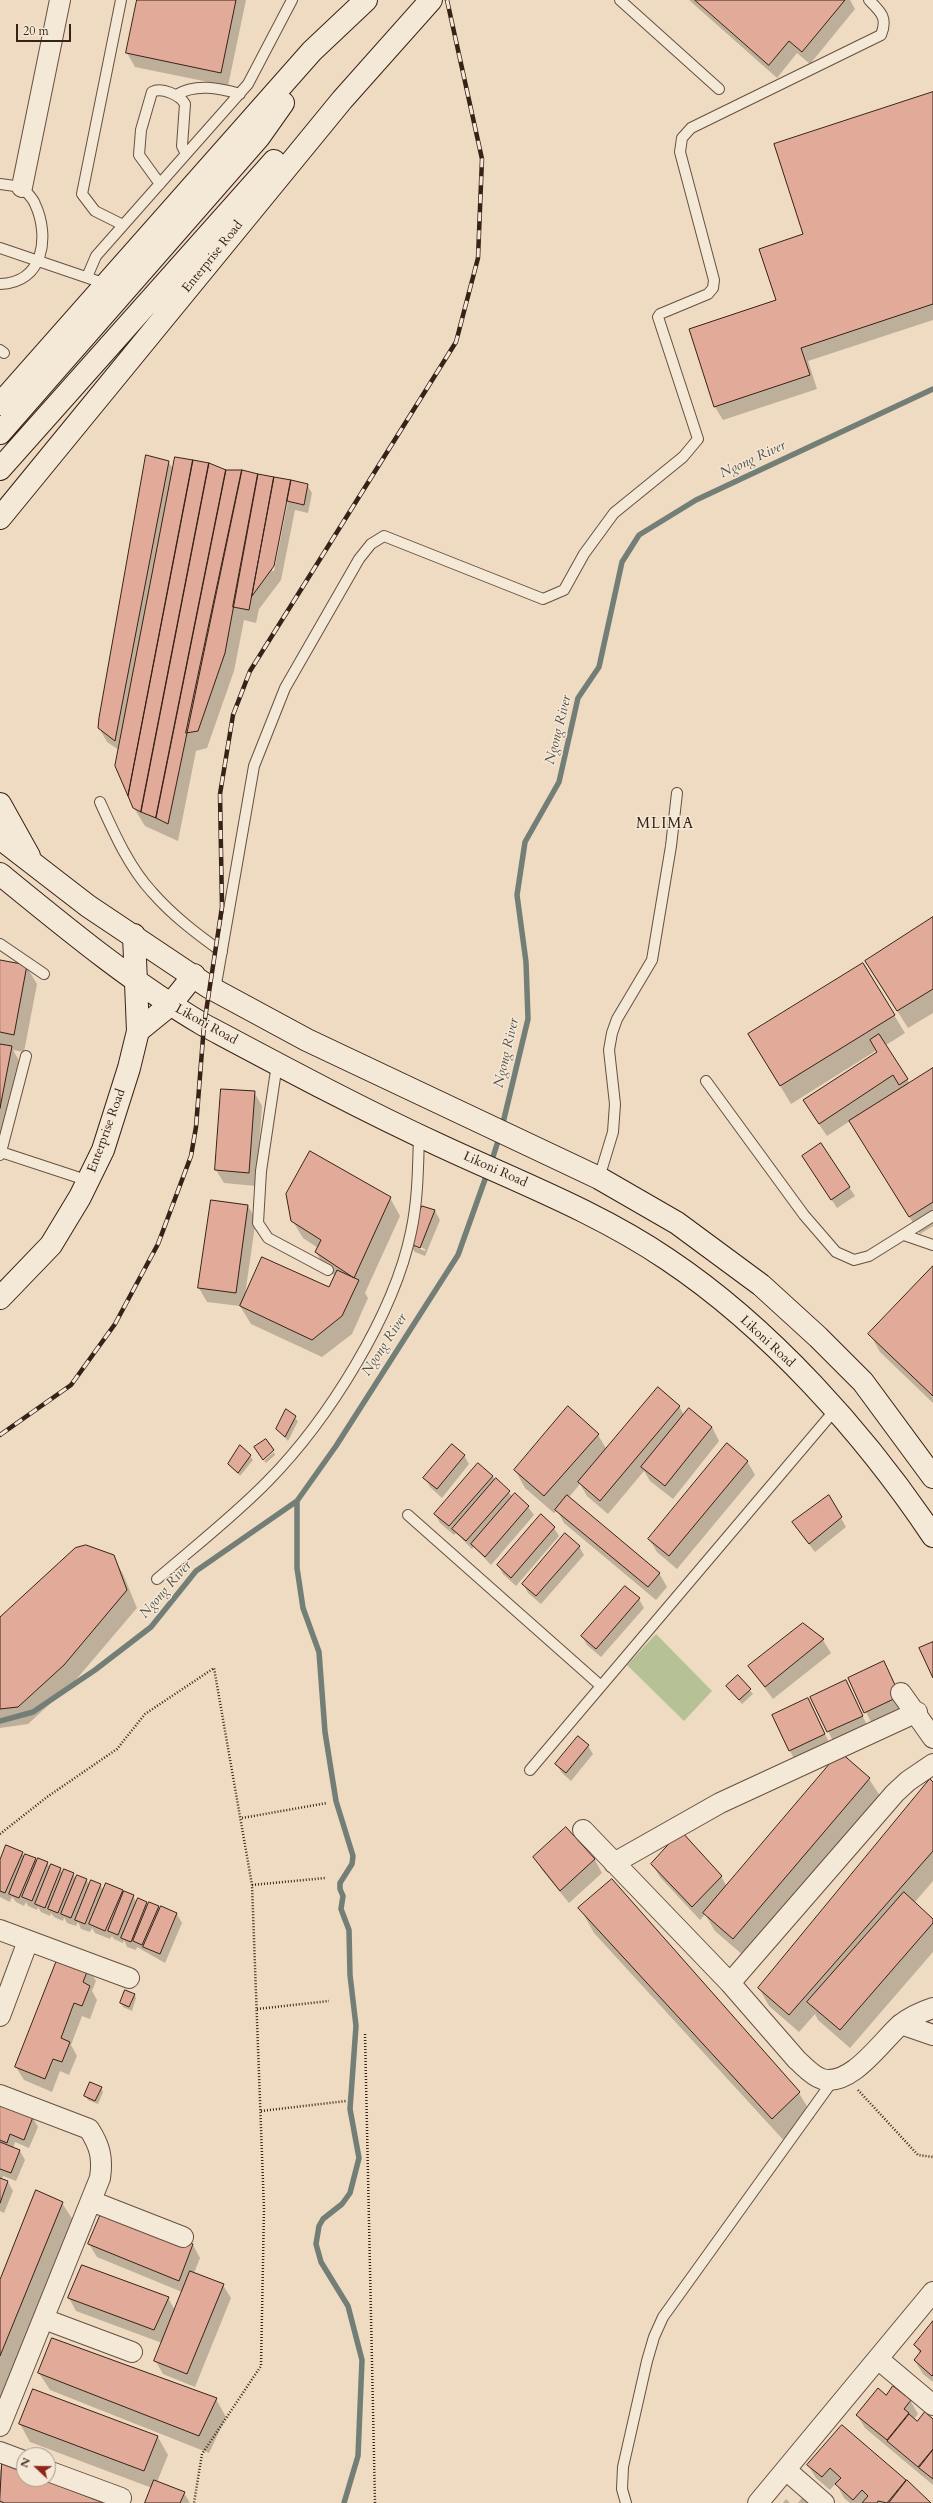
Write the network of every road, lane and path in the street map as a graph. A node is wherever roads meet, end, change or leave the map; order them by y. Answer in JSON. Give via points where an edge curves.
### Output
{"nodes":[{"id":1,"x":60,"y":0,"type":"edge"},
{"id":2,"x":121,"y":0,"type":"edge"},
{"id":3,"x":292,"y":0,"type":"edge"},
{"id":4,"x":366,"y":0,"type":"edge"},
{"id":5,"x":431,"y":0,"type":"edge"},
{"id":6,"x":620,"y":0,"type":"edge"},
{"id":7,"x":869,"y":0,"type":"edge"},
{"id":8,"x":312,"y":51,"type":"junction"},
{"id":9,"x":719,"y":89,"type":"dead end"},
{"id":10,"x":240,"y":94,"type":"junction"},
{"id":11,"x":176,"y":95,"type":"junction"},
{"id":12,"x":342,"y":100,"type":"junction"},
{"id":13,"x":186,"y":154,"type":"junction"},
{"id":14,"x":0,"y":184,"type":"edge"},
{"id":15,"x":160,"y":184,"type":"junction"},
{"id":16,"x":22,"y":187,"type":"junction"},
{"id":17,"x":123,"y":225,"type":"junction"},
{"id":18,"x":0,"y":248,"type":"edge"},
{"id":19,"x":39,"y":262,"type":"junction"},
{"id":20,"x":97,"y":280,"type":"junction"},
{"id":21,"x":0,"y":284,"type":"edge"},
{"id":22,"x":0,"y":404,"type":"edge"},
{"id":23,"x":0,"y":433,"type":"edge"},
{"id":24,"x":0,"y":469,"type":"edge"},
{"id":25,"x":2,"y":517,"type":"edge"},
{"id":26,"x":677,"y":793,"type":"dead end"},
{"id":27,"x":100,"y":802,"type":"dead end"},
{"id":28,"x":0,"y":804,"type":"edge"},
{"id":29,"x":0,"y":838,"type":"edge"},
{"id":30,"x":34,"y":864,"type":"junction"},
{"id":31,"x":0,"y":874,"type":"edge"},
{"id":32,"x":134,"y":936,"type":"junction"},
{"id":33,"x":0,"y":944,"type":"edge"},
{"id":34,"x":222,"y":952,"type":"junction"},
{"id":35,"x":44,"y":974,"type":"dead end"},
{"id":36,"x":194,"y":975,"type":"junction"},
{"id":37,"x":137,"y":981,"type":"junction"},
{"id":38,"x":215,"y":990,"type":"junction"},
{"id":39,"x":170,"y":1005,"type":"junction"},
{"id":40,"x":138,"y":1031,"type":"junction"},
{"id":41,"x":26,"y":1056,"type":"dead end"},
{"id":42,"x":277,"y":1064,"type":"junction"},
{"id":43,"x":706,"y":1081,"type":"dead end"},
{"id":44,"x":419,"y":1135,"type":"junction"},
{"id":45,"x":1,"y":1153,"type":"edge"},
{"id":46,"x":599,"y":1178,"type":"junction"},
{"id":47,"x":89,"y":1181,"type":"junction"},
{"id":48,"x":933,"y":1216,"type":"edge"},
{"id":49,"x":904,"y":1235,"type":"junction"},
{"id":50,"x":933,"y":1245,"type":"edge"},
{"id":51,"x":328,"y":1270,"type":"dead end"},
{"id":52,"x":0,"y":1298,"type":"edge"},
{"id":53,"x":835,"y":1410,"type":"junction"},
{"id":54,"x":933,"y":1477,"type":"edge"},
{"id":55,"x":408,"y":1515,"type":"dead end"},
{"id":56,"x":933,"y":1536,"type":"edge"},
{"id":57,"x":157,"y":1579,"type":"dead end"},
{"id":58,"x":601,"y":1686,"type":"junction"},
{"id":59,"x":901,"y":1693,"type":"dead end"},
{"id":60,"x":917,"y":1712,"type":"junction"},
{"id":61,"x":933,"y":1738,"type":"edge"},
{"id":62,"x":933,"y":1764,"type":"edge"},
{"id":63,"x":530,"y":1770,"type":"dead end"},
{"id":64,"x":326,"y":1803,"type":"dead end"},
{"id":65,"x":242,"y":1818,"type":"junction"},
{"id":66,"x":583,"y":1830,"type":"dead end"},
{"id":67,"x":0,"y":1834,"type":"edge"},
{"id":68,"x":614,"y":1863,"type":"junction"},
{"id":69,"x":325,"y":1878,"type":"dead end"},
{"id":70,"x":252,"y":1884,"type":"junction"},
{"id":71,"x":0,"y":1930,"type":"edge"},
{"id":72,"x":28,"y":1941,"type":"junction"},
{"id":73,"x":129,"y":1978,"type":"dead end"},
{"id":74,"x":730,"y":1983,"type":"junction"},
{"id":75,"x":329,"y":2001,"type":"dead end"},
{"id":76,"x":933,"y":2008,"type":"edge"},
{"id":77,"x":257,"y":2009,"type":"junction"},
{"id":78,"x":0,"y":2016,"type":"edge"},
{"id":79,"x":901,"y":2024,"type":"junction"},
{"id":80,"x":365,"y":2034,"type":"dead end"},
{"id":81,"x":933,"y":2035,"type":"edge"},
{"id":82,"x":840,"y":2077,"type":"junction"},
{"id":83,"x":0,"y":2095,"type":"edge"},
{"id":84,"x":346,"y":2101,"type":"dead end"},
{"id":85,"x":261,"y":2111,"type":"junction"},
{"id":86,"x":933,"y":2157,"type":"edge"},
{"id":87,"x":91,"y":2201,"type":"junction"},
{"id":88,"x":183,"y":2237,"type":"dead end"},
{"id":89,"x":933,"y":2292,"type":"edge"},
{"id":90,"x":44,"y":2319,"type":"junction"},
{"id":91,"x":132,"y":2352,"type":"dead end"},
{"id":92,"x":878,"y":2359,"type":"junction"},
{"id":93,"x":933,"y":2405,"type":"edge"},
{"id":94,"x":0,"y":2426,"type":"edge"},
{"id":95,"x":0,"y":2452,"type":"edge"},
{"id":96,"x":16,"y":2459,"type":"edge"},
{"id":97,"x":786,"y":2470,"type":"junction"},
{"id":98,"x":56,"y":2474,"type":"edge"},
{"id":99,"x":121,"y":2498,"type":"dead end"},
{"id":100,"x":194,"y":2503,"type":"edge"},
{"id":101,"x":375,"y":2503,"type":"edge"},
{"id":102,"x":626,"y":2503,"type":"edge"},
{"id":103,"x":758,"y":2503,"type":"edge"},
{"id":104,"x":824,"y":2503,"type":"edge"}],
"edges":[{"from":1,"to":16,"type":"street"},
{"from":2,"to":17,"type":"lane","via":[[82,194],[96,211]]},
{"from":3,"to":10,"type":"lane","via":[[256,73]]},
{"from":4,"to":8,"type":"main road"},
{"from":5,"to":12,"type":"main road","name":"Enterprise Road"},
{"from":6,"to":9,"type":"lane"},
{"from":7,"to":34,"type":"lane","via":[[883,14],[886,25],[881,35],[691,128],[682,138],[680,152],[714,280],[713,288],[708,294],[658,317],[698,439],[684,457],[614,513],[584,554],[564,590],[543,600],[384,536],[371,544],[359,559],[285,688],[254,766]]},
{"from":8,"to":20,"type":"main road"},
{"from":8,"to":23,"type":"main road","via":[[283,102],[259,137]]},
{"from":10,"to":11,"type":"lane","via":[[220,88],[189,87]]},
{"from":10,"to":13,"type":"lane"},
{"from":11,"to":13,"type":"lane","via":[[185,104],[182,146]]},
{"from":11,"to":15,"type":"lane","via":[[159,90],[152,92],[141,130],[139,155]]},
{"from":12,"to":24,"type":"main road","via":[[299,133]]},
{"from":12,"to":25,"type":"main road","name":"Enterprise Road"},
{"from":13,"to":15,"type":"lane"},
{"from":14,"to":16,"type":"lane"},
{"from":15,"to":17,"type":"lane"},
{"from":16,"to":19,"type":"lane","via":[[35,203],[42,225],[43,242]]},
{"from":17,"to":20,"type":"lane","via":[[96,256]]},
{"from":18,"to":19,"type":"lane"},
{"from":19,"to":20,"type":"lane"},
{"from":19,"to":21,"type":"lane","via":[[22,277]]},
{"from":20,"to":22,"type":"main road"},
{"from":26,"to":46,"type":"lane","via":[[652,960],[617,1019],[612,1034],[609,1050],[615,1104],[613,1132]]},
{"from":27,"to":34,"type":"lane","via":[[121,847],[151,892],[177,918]]},
{"from":28,"to":30,"type":"main road"},
{"from":29,"to":30,"type":"main road"},
{"from":30,"to":32,"type":"main road","via":[[88,906]]},
{"from":31,"to":37,"type":"main road","name":"Likoni Road","via":[[80,940]]},
{"from":32,"to":36,"type":"main road"},
{"from":32,"to":37,"type":"main road","name":"Enterprise Road"},
{"from":33,"to":35,"type":"lane"},
{"from":34,"to":38,"type":"lane"},
{"from":36,"to":38,"type":"main road"},
{"from":36,"to":39,"type":"main road"},
{"from":37,"to":39,"type":"main road","name":"Likoni Road"},
{"from":37,"to":40,"type":"main road","name":"Enterprise Road"},
{"from":38,"to":46,"type":"main road","via":[[307,1040]]},
{"from":39,"to":40,"type":"main road"},
{"from":39,"to":42,"type":"main road","name":"Likoni Road"},
{"from":40,"to":47,"type":"main road","name":"Enterprise Road","via":[[103,1150]]},
{"from":41,"to":45,"type":"lane"},
{"from":42,"to":44,"type":"main road","name":"Likoni Road"},
{"from":42,"to":51,"type":"lane","via":[[261,1171],[258,1222],[268,1238]]},
{"from":43,"to":49,"type":"lane","via":[[804,1215],[836,1252],[854,1260],[869,1256]]},
{"from":44,"to":53,"type":"main road","name":"Likoni Road","via":[[604,1220],[667,1259],[728,1305]]},
{"from":44,"to":57,"type":"lane","via":[[418,1186],[411,1232],[402,1267],[379,1322],[335,1399],[305,1440],[268,1481]]},
{"from":45,"to":47,"type":"lane"},
{"from":46,"to":54,"type":"main road","via":[[678,1223],[761,1284],[863,1382]]},
{"from":47,"to":52,"type":"main road","name":"Enterprise Road","via":[[51,1245]]},
{"from":48,"to":49,"type":"lane"},
{"from":49,"to":50,"type":"lane"},
{"from":53,"to":56,"type":"main road","name":"Likoni Road","via":[[904,1493]]},
{"from":53,"to":58,"type":"lane"},
{"from":55,"to":58,"type":"lane"},
{"from":58,"to":63,"type":"lane"},
{"from":59,"to":60,"type":"street"},
{"from":60,"to":61,"type":"street"},
{"from":60,"to":68,"type":"street","via":[[720,1803]]},
{"from":62,"to":74,"type":"street","via":[[895,1793]]},
{"from":64,"to":65,"type":"path"},
{"from":65,"to":67,"type":"path","via":[[214,1668],[145,1714],[117,1749]]},
{"from":65,"to":70,"type":"path"},
{"from":66,"to":68,"type":"street"},
{"from":68,"to":74,"type":"street"},
{"from":69,"to":70,"type":"path"},
{"from":70,"to":77,"type":"path"},
{"from":71,"to":72,"type":"street"},
{"from":72,"to":73,"type":"street"},
{"from":72,"to":78,"type":"street"},
{"from":74,"to":82,"type":"street","via":[[809,2071],[821,2079]]},
{"from":75,"to":77,"type":"path"},
{"from":76,"to":79,"type":"street","via":[[918,2013]]},
{"from":77,"to":85,"type":"path"},
{"from":79,"to":81,"type":"street"},
{"from":79,"to":82,"type":"street","via":[[866,2061]]},
{"from":80,"to":101,"type":"path"},
{"from":82,"to":86,"type":"path","via":[[918,2155]]},
{"from":82,"to":102,"type":"lane","via":[[660,2324],[647,2361],[623,2466],[622,2489]]},
{"from":83,"to":87,"type":"street","via":[[89,2129],[101,2152],[102,2165]]},
{"from":84,"to":85,"type":"path"},
{"from":85,"to":100,"type":"path","via":[[264,2209],[261,2366],[202,2454]]},
{"from":87,"to":88,"type":"street"},
{"from":87,"to":90,"type":"street"},
{"from":89,"to":92,"type":"street"},
{"from":90,"to":91,"type":"street"},
{"from":90,"to":94,"type":"street"},
{"from":92,"to":93,"type":"street"},
{"from":92,"to":97,"type":"street"},
{"from":95,"to":96,"type":"street"},
{"from":97,"to":103,"type":"street"},
{"from":97,"to":104,"type":"street"},
{"from":98,"to":99,"type":"street"}]}
